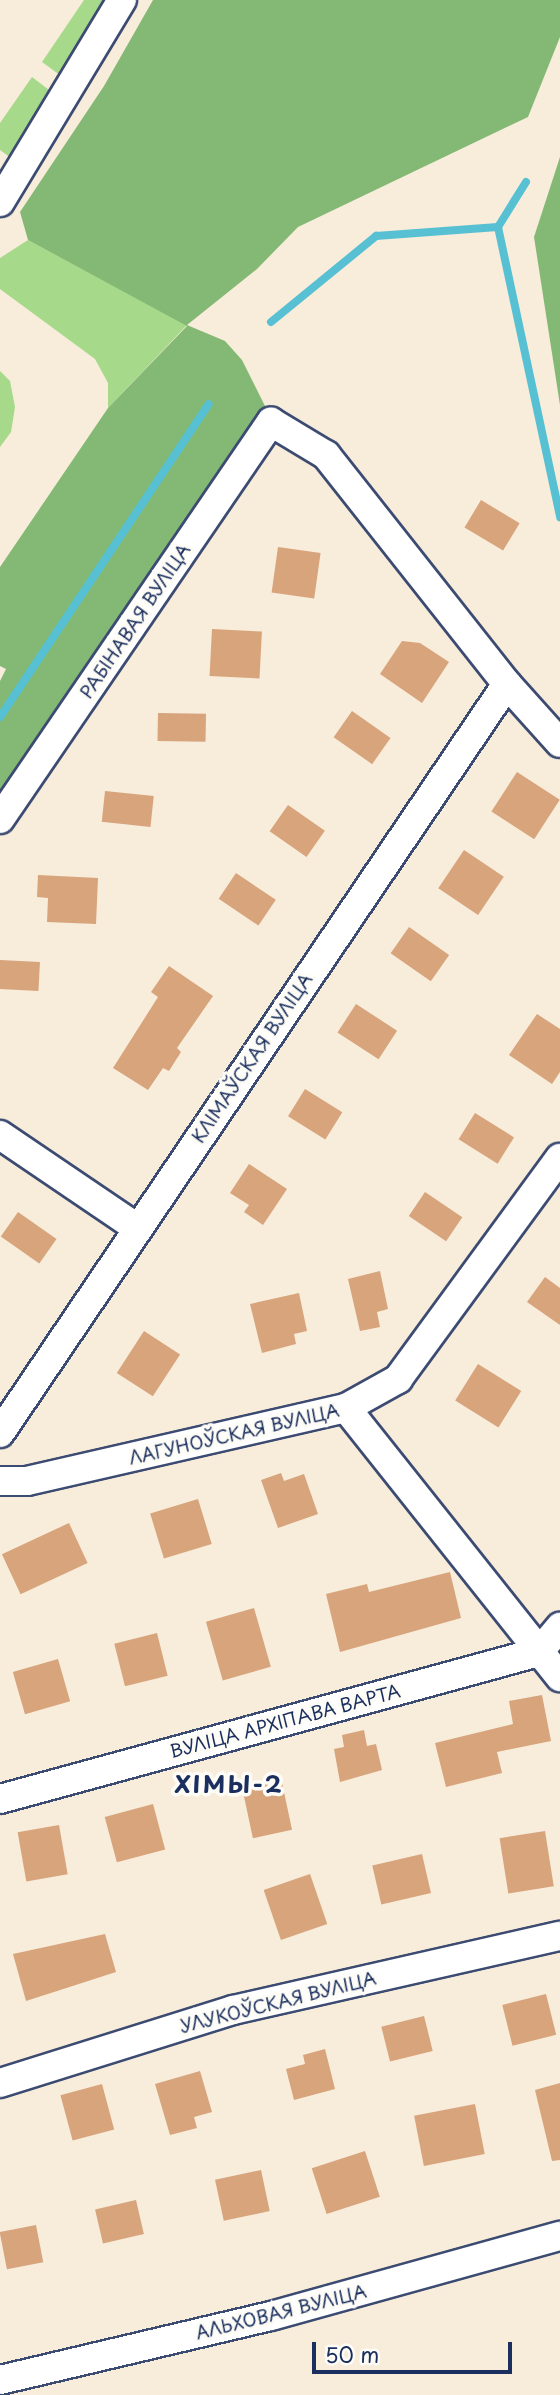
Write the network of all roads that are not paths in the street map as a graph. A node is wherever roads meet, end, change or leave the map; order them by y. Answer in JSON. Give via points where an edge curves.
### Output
{"nodes":[{"id":1,"x":122,"y":0,"type":"edge"},
{"id":2,"x":0,"y":202,"type":"edge"},
{"id":3,"x":507,"y":684,"type":"junction"},
{"id":4,"x":560,"y":743,"type":"edge"},
{"id":5,"x":0,"y":819,"type":"edge"},
{"id":6,"x":0,"y":1135,"type":"edge"},
{"id":7,"x":560,"y":1158,"type":"edge"},
{"id":8,"x":136,"y":1227,"type":"junction"},
{"id":9,"x":346,"y":1408,"type":"junction"},
{"id":10,"x":0,"y":1433,"type":"edge"},
{"id":11,"x":0,"y":1481,"type":"edge"},
{"id":12,"x":560,"y":1627,"type":"edge"},
{"id":13,"x":539,"y":1652,"type":"junction"},
{"id":14,"x":560,"y":1677,"type":"edge"},
{"id":15,"x":0,"y":1799,"type":"edge"},
{"id":16,"x":560,"y":1936,"type":"edge"},
{"id":17,"x":0,"y":2083,"type":"edge"},
{"id":18,"x":560,"y":2236,"type":"edge"},
{"id":19,"x":0,"y":2380,"type":"edge"}],
"edges":[{"from":1,"to":2,"type":"street"},
{"from":3,"to":4,"type":"street"},
{"from":3,"to":5,"type":"street","name":"РАБІНАВАЯ ВУЛІЦА","via":[[326,455],[271,422]]},
{"from":3,"to":8,"type":"street","name":"КЛІМАЎСКАЯ ВУЛІЦА"},
{"from":6,"to":8,"type":"street"},
{"from":7,"to":9,"type":"street","name":"ЛАГУНОЎСКАЯ ВУЛІЦА","via":[[398,1379]]},
{"from":8,"to":10,"type":"street","name":"КЛІМАЎСКАЯ ВУЛІЦА"},
{"from":9,"to":11,"type":"street","name":"ЛАГУНОЎСКАЯ ВУЛІЦА","via":[[27,1481]]},
{"from":9,"to":13,"type":"street"},
{"from":12,"to":13,"type":"street"},
{"from":13,"to":14,"type":"street"},
{"from":13,"to":15,"type":"street","name":"ВУЛІЦА АРХІПАВА ВАРТА"},
{"from":16,"to":17,"type":"street","name":"УЛУКОЎСКАЯ ВУЛІЦА","via":[[233,2010]]},
{"from":18,"to":19,"type":"street","name":"АЛЬХОВАЯ ВУЛІЦА","via":[[271,2316]]}]}
